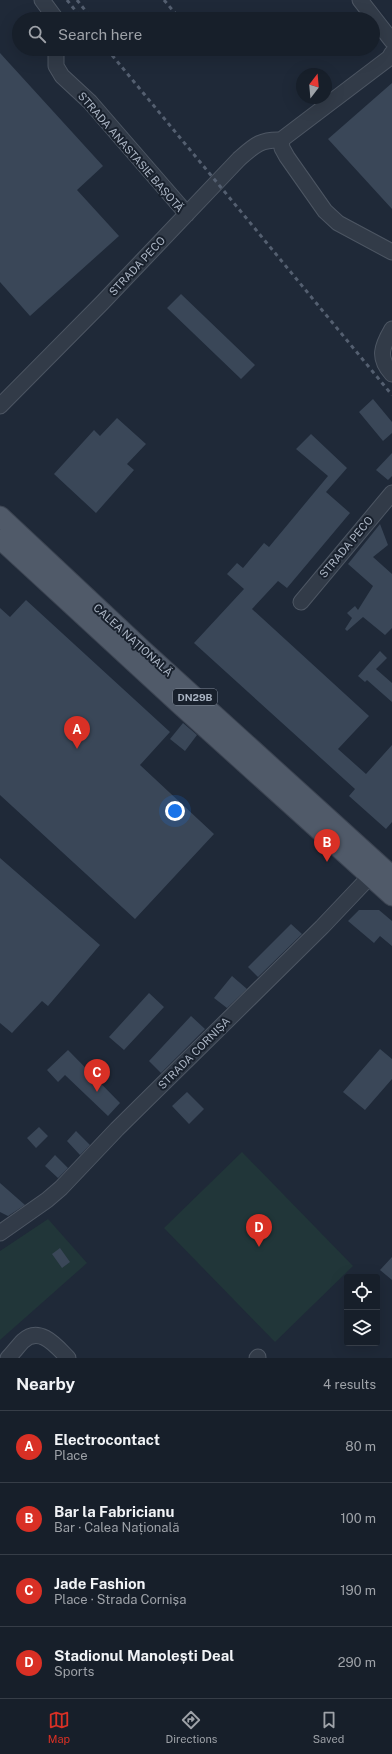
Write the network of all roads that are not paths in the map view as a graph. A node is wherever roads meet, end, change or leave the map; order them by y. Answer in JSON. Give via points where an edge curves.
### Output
{"nodes":[{"id":1,"x":42,"y":0,"type":"edge"},
{"id":2,"x":360,"y":0,"type":"edge"},
{"id":3,"x":51,"y":12,"type":"edge"},
{"id":4,"x":369,"y":12,"type":"edge"},
{"id":5,"x":380,"y":26,"type":"edge"},
{"id":6,"x":392,"y":41,"type":"edge"},
{"id":7,"x":392,"y":53,"type":"edge"},
{"id":8,"x":56,"y":56,"type":"edge"},
{"id":9,"x":281,"y":140,"type":"junction"},
{"id":10,"x":187,"y":214,"type":"junction"},
{"id":11,"x":392,"y":252,"type":"edge"},
{"id":12,"x":392,"y":329,"type":"edge"},
{"id":13,"x":392,"y":374,"type":"edge"},
{"id":14,"x":0,"y":406,"type":"edge"},
{"id":15,"x":392,"y":493,"type":"edge"},
{"id":16,"x":0,"y":516,"type":"edge"},
{"id":17,"x":0,"y":539,"type":"edge"},
{"id":18,"x":301,"y":602,"type":"dead end"},
{"id":19,"x":381,"y":872,"type":"edge"},
{"id":20,"x":392,"y":896,"type":"edge"},
{"id":21,"x":0,"y":1233,"type":"edge"},
{"id":22,"x":8,"y":1358,"type":"edge"},
{"id":23,"x":68,"y":1358,"type":"edge"}],
"edges":[{"from":1,"to":3,"type":"street"},
{"from":2,"to":4,"type":"street"},
{"from":5,"to":6,"type":"street"},
{"from":7,"to":9,"type":"street","via":[[389,58]]},
{"from":8,"to":10,"type":"street","name":"STRADA ANASTASIE BAȘOTĂ","via":[[56,66],[62,76],[90,102]]},
{"from":9,"to":10,"type":"street","name":"STRADA PECO","via":[[263,140],[253,146]]},
{"from":9,"to":11,"type":"street","via":[[287,157],[325,211],[338,223]]},
{"from":10,"to":14,"type":"street","name":"STRADA PECO"},
{"from":12,"to":13,"type":"street","via":[[384,343],[382,355],[387,369]]},
{"from":15,"to":18,"type":"street","name":"STRADA PECO"},
{"from":16,"to":19,"type":"main road","name":"CALEA NAȚIONALĂ","number":"DN29B"},
{"from":17,"to":19,"type":"main road","name":"CALEA NAȚIONALĂ","number":"DN29B","via":[[166,692]]},
{"from":19,"to":20,"type":"main road","name":"CALEA NAȚIONALĂ","number":"DN29B"},
{"from":19,"to":21,"type":"street","name":"STRADA CORNIȘA","via":[[117,1129],[61,1188]]},
{"from":22,"to":23,"type":"street","via":[[24,1340],[40,1336],[50,1339]]}]}
